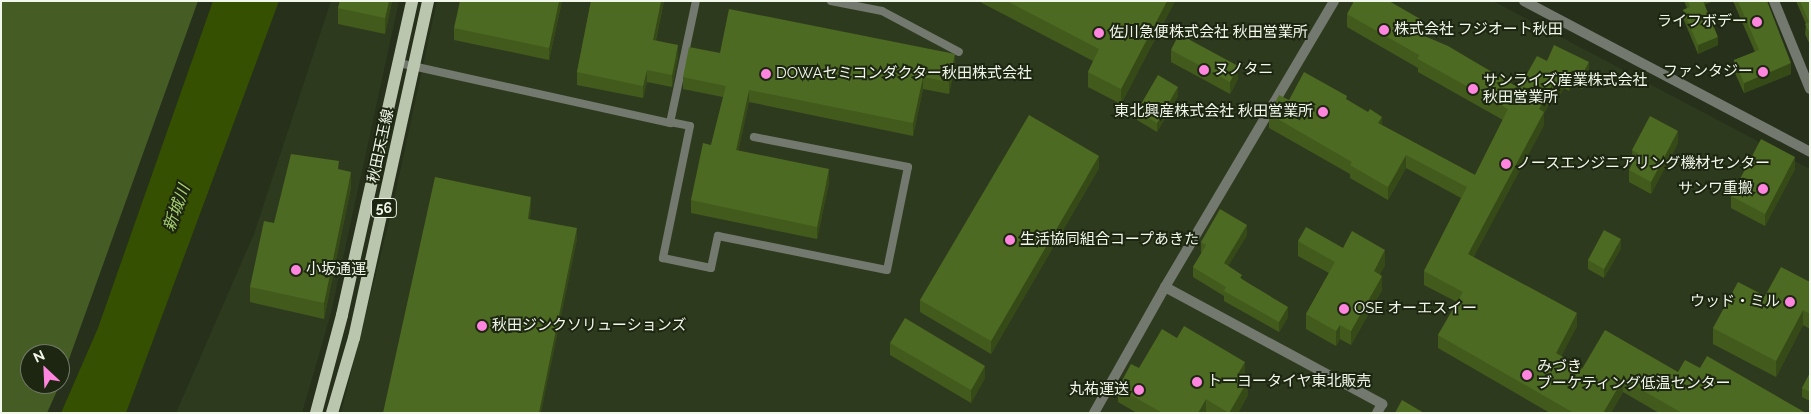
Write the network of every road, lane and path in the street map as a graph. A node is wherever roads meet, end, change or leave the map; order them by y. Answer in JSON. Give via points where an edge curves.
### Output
{"nodes":[{"id":1,"x":412,"y":1,"type":"edge"},
{"id":2,"x":428,"y":1,"type":"edge"},
{"id":3,"x":696,"y":1,"type":"edge"},
{"id":4,"x":831,"y":1,"type":"edge"},
{"id":5,"x":1334,"y":1,"type":"edge"},
{"id":6,"x":1524,"y":1,"type":"edge"},
{"id":7,"x":1774,"y":1,"type":"edge"},
{"id":8,"x":959,"y":52,"type":"dead end"},
{"id":9,"x":399,"y":63,"type":"junction"},
{"id":10,"x":415,"y":66,"type":"junction"},
{"id":11,"x":1806,"y":70,"type":"edge"},
{"id":12,"x":1810,"y":89,"type":"edge"},
{"id":13,"x":670,"y":122,"type":"junction"},
{"id":14,"x":754,"y":136,"type":"dead end"},
{"id":15,"x":1810,"y":152,"type":"edge"},
{"id":16,"x":1165,"y":286,"type":"junction"},
{"id":17,"x":316,"y":413,"type":"edge"},
{"id":18,"x":332,"y":413,"type":"edge"},
{"id":19,"x":1094,"y":413,"type":"edge"},
{"id":20,"x":1376,"y":413,"type":"edge"}],
"edges":[{"from":1,"to":9,"type":"main road","name":"秋田天王線","number":"56"},
{"from":2,"to":10,"type":"main road","name":"秋田天王線","number":"56"},
{"from":3,"to":13,"type":"lane"},
{"from":4,"to":8,"type":"lane","via":[[882,11]]},
{"from":5,"to":16,"type":"street"},
{"from":6,"to":15,"type":"street"},
{"from":7,"to":11,"type":"street"},
{"from":9,"to":10,"type":"lane"},
{"from":9,"to":17,"type":"main road","name":"秋田天王線","number":"56","via":[[342,315]]},
{"from":10,"to":13,"type":"lane"},
{"from":10,"to":18,"type":"main road","name":"秋田天王線","number":"56","via":[[354,338]]},
{"from":11,"to":12,"type":"street"},
{"from":13,"to":14,"type":"lane","via":[[690,126],[663,258],[712,268],[718,236],[887,270],[908,167]]},
{"from":16,"to":19,"type":"street"},
{"from":16,"to":20,"type":"street","via":[[1382,404]]}]}
